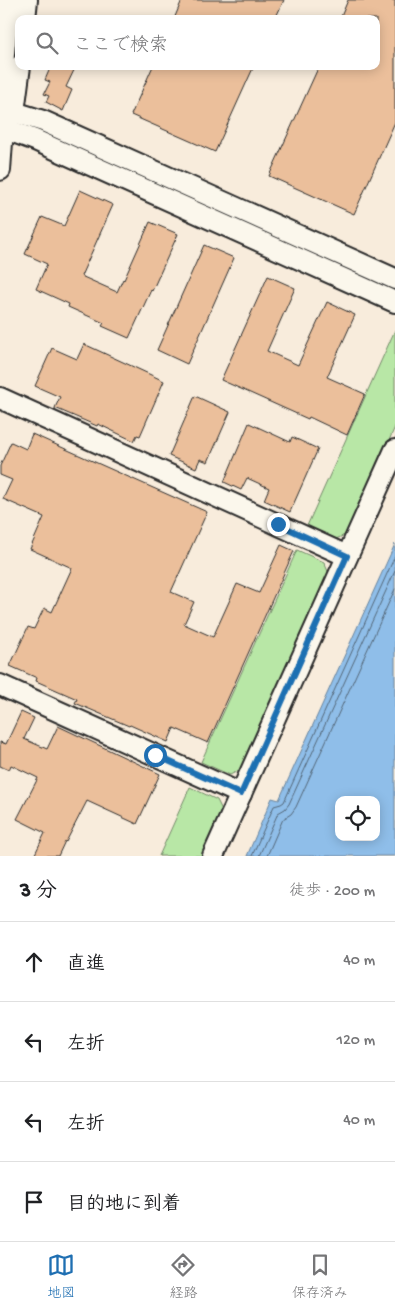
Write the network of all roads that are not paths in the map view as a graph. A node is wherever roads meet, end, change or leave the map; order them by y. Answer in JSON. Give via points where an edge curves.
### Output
{"nodes":[{"id":1,"x":15,"y":2,"type":"edge"},
{"id":2,"x":23,"y":15,"type":"edge"},
{"id":3,"x":0,"y":43,"type":"edge"},
{"id":4,"x":19,"y":70,"type":"edge"},
{"id":5,"x":0,"y":97,"type":"edge"},
{"id":6,"x":3,"y":119,"type":"edge"},
{"id":7,"x":0,"y":170,"type":"edge"},
{"id":8,"x":221,"y":201,"type":"junction"},
{"id":9,"x":212,"y":220,"type":"junction"},
{"id":10,"x":395,"y":279,"type":"edge"},
{"id":11,"x":395,"y":302,"type":"edge"},
{"id":12,"x":0,"y":398,"type":"edge"},
{"id":13,"x":395,"y":450,"type":"edge"},
{"id":14,"x":347,"y":556,"type":"junction"},
{"id":15,"x":0,"y":685,"type":"edge"},
{"id":16,"x":241,"y":794,"type":"junction"},
{"id":17,"x":213,"y":856,"type":"edge"}],
"edges":[{"from":1,"to":2,"type":"street"},
{"from":1,"to":3,"type":"street"},
{"from":1,"to":5,"type":"street"},
{"from":4,"to":6,"type":"street"},
{"from":6,"to":7,"type":"street"},
{"from":6,"to":8,"type":"street","via":[[43,121]]},
{"from":6,"to":9,"type":"street","via":[[35,140]]},
{"from":8,"to":9,"type":"street"},
{"from":8,"to":10,"type":"street"},
{"from":9,"to":11,"type":"street"},
{"from":12,"to":14,"type":"street"},
{"from":13,"to":14,"type":"street"},
{"from":14,"to":16,"type":"street"},
{"from":15,"to":16,"type":"street"},
{"from":16,"to":17,"type":"street"}]}
